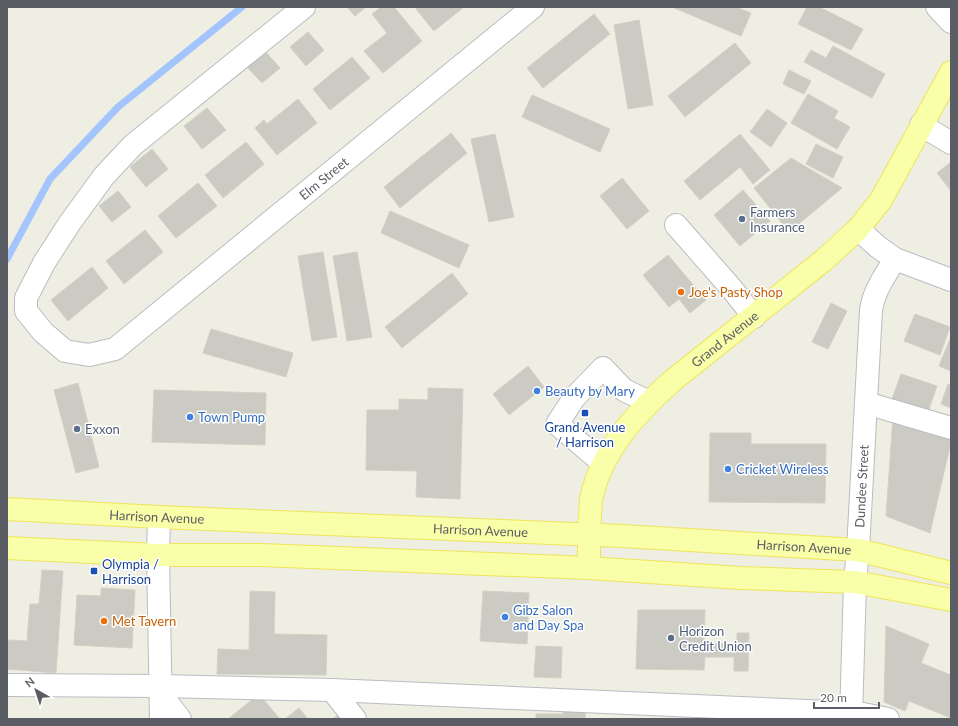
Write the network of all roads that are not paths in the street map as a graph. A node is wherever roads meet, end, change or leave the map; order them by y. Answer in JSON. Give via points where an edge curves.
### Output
{"nodes":[{"id":1,"x":304,"y":7,"type":"edge"},
{"id":2,"x":533,"y":7,"type":"edge"},
{"id":3,"x":937,"y":7,"type":"edge"},
{"id":4,"x":951,"y":22,"type":"edge"},
{"id":5,"x":951,"y":72,"type":"edge"},
{"id":6,"x":921,"y":125,"type":"junction"},
{"id":7,"x":951,"y":143,"type":"edge"},
{"id":8,"x":676,"y":225,"type":"dead end"},
{"id":9,"x":858,"y":229,"type":"junction"},
{"id":10,"x":895,"y":259,"type":"junction"},
{"id":11,"x":951,"y":280,"type":"edge"},
{"id":12,"x":754,"y":317,"type":"junction"},
{"id":13,"x":649,"y":402,"type":"junction"},
{"id":14,"x":866,"y":403,"type":"junction"},
{"id":15,"x":951,"y":428,"type":"edge"},
{"id":16,"x":603,"y":463,"type":"junction"},
{"id":17,"x":7,"y":509,"type":"edge"},
{"id":18,"x":159,"y":517,"type":"junction"},
{"id":19,"x":589,"y":535,"type":"junction"},
{"id":20,"x":7,"y":548,"type":"edge"},
{"id":21,"x":858,"y":550,"type":"junction"},
{"id":22,"x":158,"y":555,"type":"junction"},
{"id":23,"x":588,"y":568,"type":"junction"},
{"id":24,"x":951,"y":573,"type":"edge"},
{"id":25,"x":855,"y":582,"type":"junction"},
{"id":26,"x":951,"y":600,"type":"edge"},
{"id":27,"x":7,"y":685,"type":"edge"},
{"id":28,"x":160,"y":690,"type":"junction"},
{"id":29,"x":332,"y":690,"type":"junction"},
{"id":30,"x":852,"y":716,"type":"edge"},
{"id":31,"x":161,"y":719,"type":"edge"},
{"id":32,"x":180,"y":719,"type":"edge"},
{"id":33,"x":355,"y":719,"type":"edge"},
{"id":34,"x":888,"y":719,"type":"edge"}],
"edges":[{"from":1,"to":2,"type":"street","name":"Elm Street","via":[[133,145],[104,176],[69,224],[44,263],[26,298],[26,311],[43,332],[65,351],[89,355],[115,349]]},
{"from":3,"to":4,"type":"street"},
{"from":5,"to":6,"type":"main road","name":"Grand Avenue"},
{"from":6,"to":7,"type":"street"},
{"from":6,"to":9,"type":"main road","name":"Grand Avenue","via":[[881,200]]},
{"from":8,"to":12,"type":"street"},
{"from":9,"to":10,"type":"street"},
{"from":9,"to":12,"type":"main road","name":"Grand Avenue"},
{"from":10,"to":11,"type":"street"},
{"from":10,"to":14,"type":"street","name":"Dundee Street","via":[[873,298]]},
{"from":12,"to":13,"type":"main road","name":"Grand Avenue"},
{"from":13,"to":16,"type":"main road","name":"Grand Avenue","via":[[622,432]]},
{"from":13,"to":16,"type":"street","via":[[624,390],[603,368],[574,398],[557,424]]},
{"from":14,"to":15,"type":"street"},
{"from":14,"to":21,"type":"street","name":"Dundee Street"},
{"from":16,"to":19,"type":"main road","name":"Grand Avenue","via":[[592,495]]},
{"from":17,"to":18,"type":"main road","name":"Harrison Avenue"},
{"from":18,"to":19,"type":"main road","name":"Harrison Avenue"},
{"from":18,"to":22,"type":"street"},
{"from":19,"to":21,"type":"main road","name":"Harrison Avenue"},
{"from":19,"to":23,"type":"main road","name":"Grand Avenue"},
{"from":20,"to":22,"type":"main road"},
{"from":21,"to":24,"type":"main road","name":"Harrison Avenue"},
{"from":21,"to":25,"type":"street","name":"Dundee Street"},
{"from":22,"to":23,"type":"main road","via":[[261,556]]},
{"from":22,"to":28,"type":"street"},
{"from":23,"to":25,"type":"main road"},
{"from":25,"to":26,"type":"main road"},
{"from":25,"to":30,"type":"street","name":"Dundee Street"},
{"from":27,"to":28,"type":"street"},
{"from":28,"to":29,"type":"street"},
{"from":28,"to":31,"type":"street"},
{"from":28,"to":32,"type":"street"},
{"from":29,"to":30,"type":"street"},
{"from":29,"to":33,"type":"street"},
{"from":30,"to":34,"type":"street","via":[[863,714]]}]}
